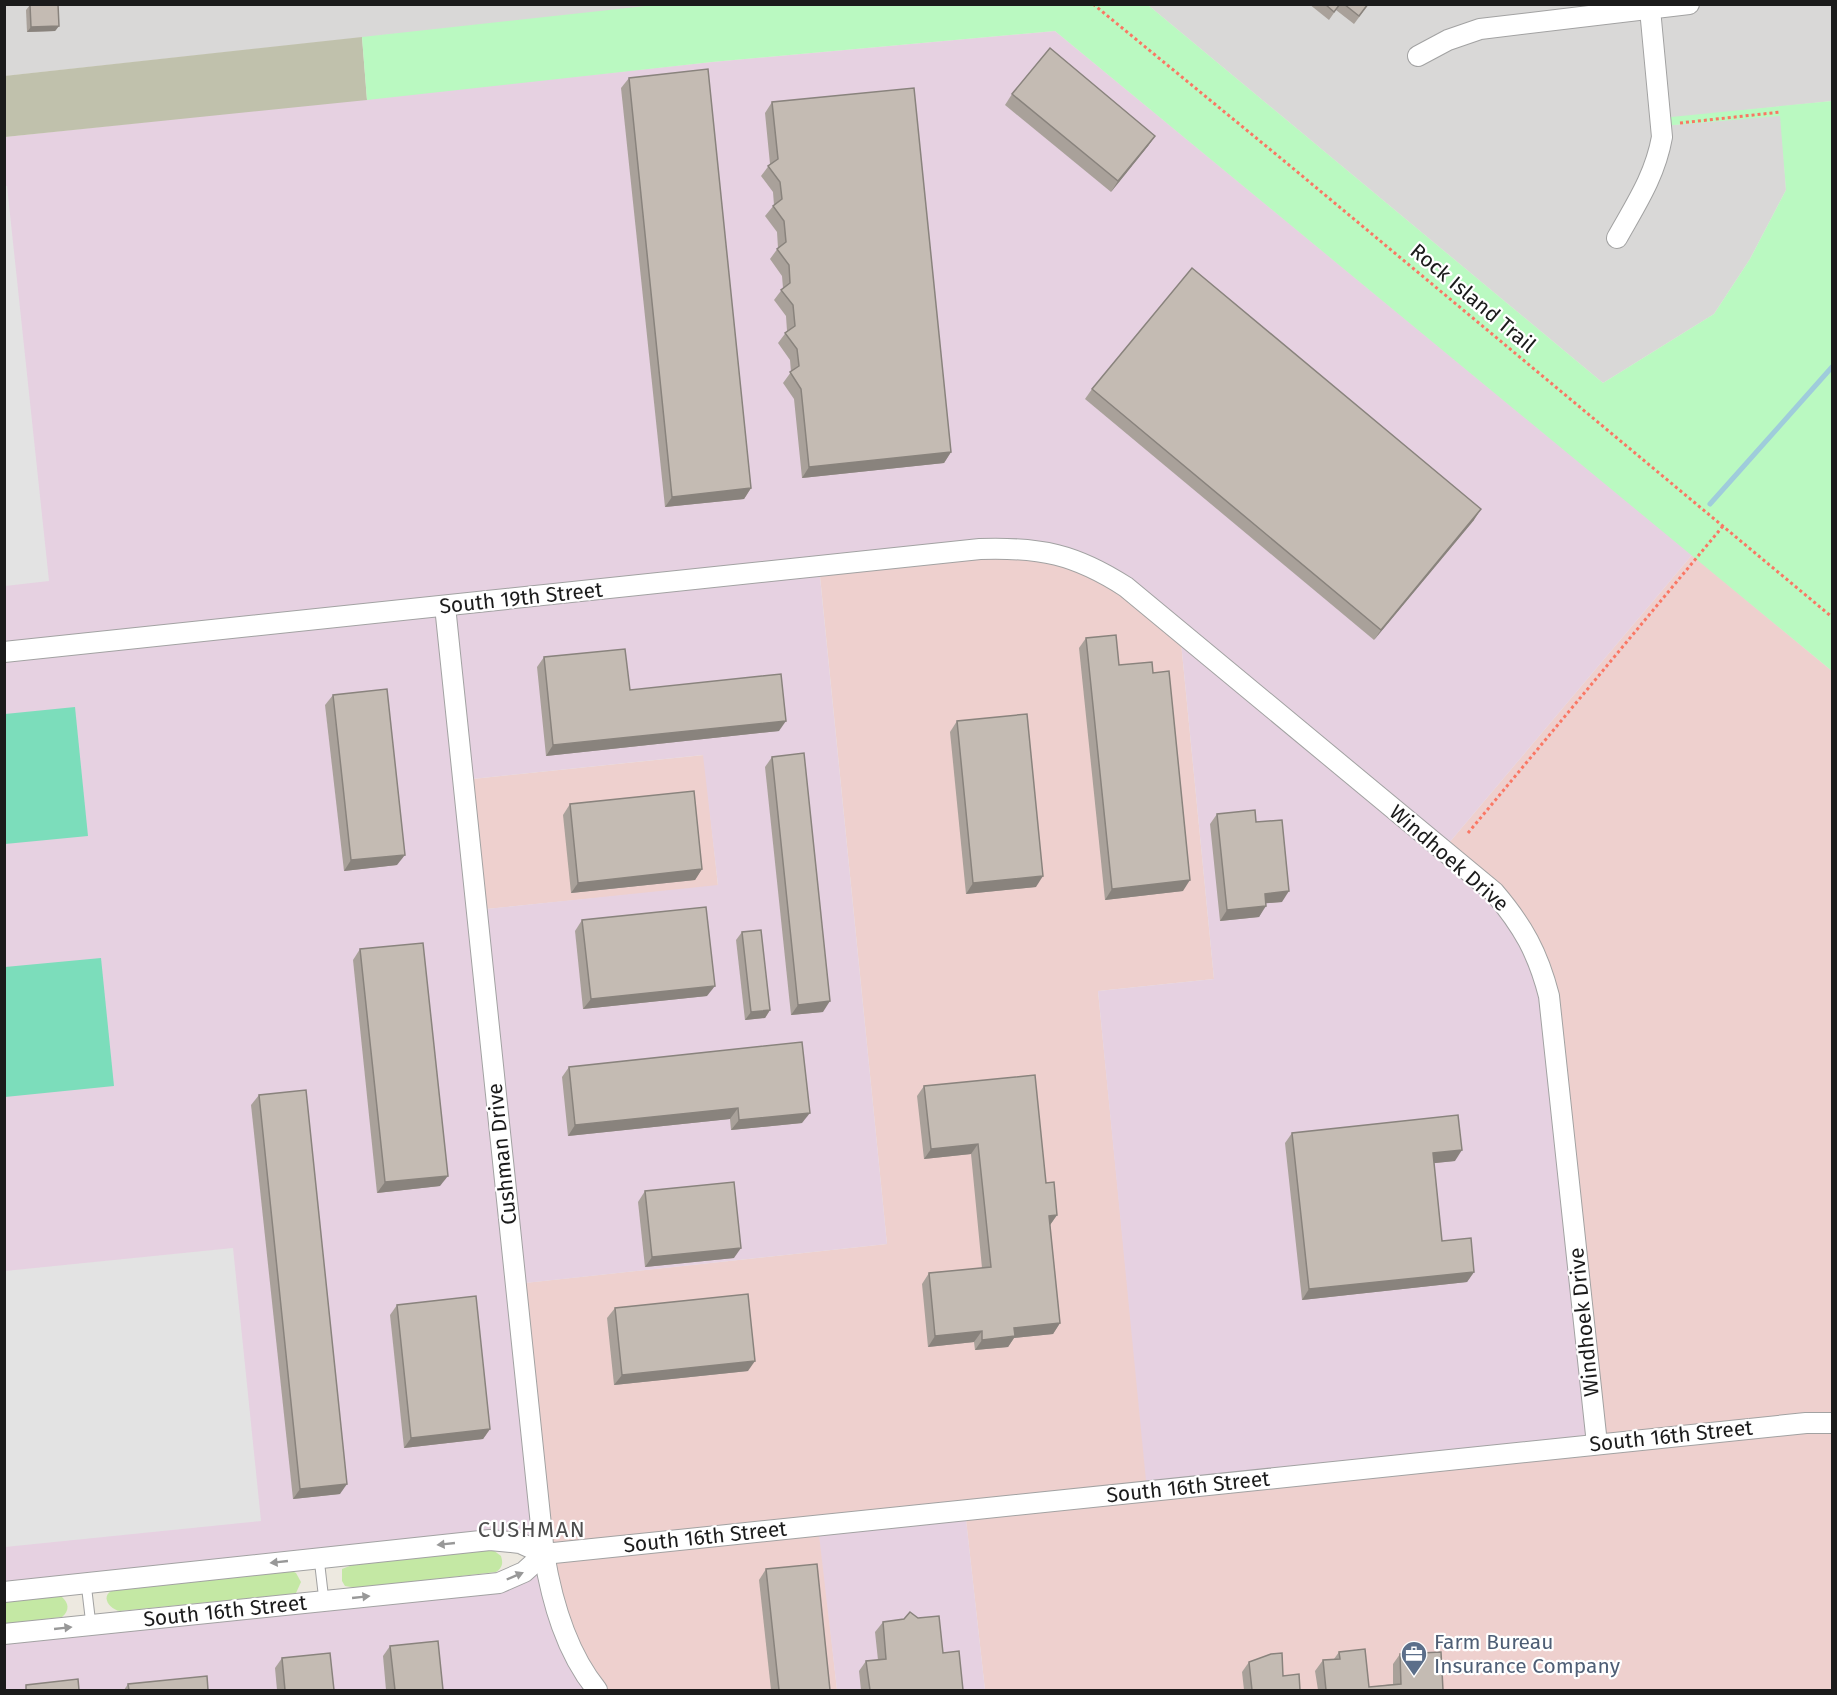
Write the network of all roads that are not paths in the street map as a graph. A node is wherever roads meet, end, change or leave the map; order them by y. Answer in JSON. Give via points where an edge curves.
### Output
{"nodes":[{"id":1,"x":1689,"y":4,"type":"edge"},
{"id":2,"x":1650,"y":9,"type":"junction"},
{"id":3,"x":1418,"y":56,"type":"dead end"},
{"id":4,"x":1617,"y":238,"type":"dead end"},
{"id":5,"x":1037,"y":550,"type":"joint"},
{"id":6,"x":445,"y":606,"type":"junction"},
{"id":7,"x":4,"y":652,"type":"edge"},
{"id":8,"x":1833,"y":1423,"type":"edge"},
{"id":9,"x":1596,"y":1444,"type":"junction"},
{"id":10,"x":544,"y":1554,"type":"junction"},
{"id":11,"x":319,"y":1558,"type":"junction"},
{"id":12,"x":86,"y":1583,"type":"junction"},
{"id":13,"x":4,"y":1592,"type":"edge"},
{"id":14,"x":324,"y":1601,"type":"junction"},
{"id":15,"x":91,"y":1625,"type":"junction"},
{"id":16,"x":4,"y":1634,"type":"edge"},
{"id":17,"x":597,"y":1690,"type":"edge"}],
"edges":[{"from":1,"to":2,"type":"street"},
{"from":2,"to":3,"type":"street","via":[[1480,29]]},
{"from":2,"to":4,"type":"street","via":[[1662,137],[1651,178]]},
{"from":5,"to":6,"type":"street","name":"South 19th Street","via":[[980,549]]},
{"from":5,"to":9,"type":"street","name":"Windhoek Drive","via":[[1075,559],[1126,587],[1494,892],[1515,917],[1532,945],[1549,996]]},
{"from":6,"to":7,"type":"street","name":"South 19th Street"},
{"from":6,"to":10,"type":"street","name":"Cushman Drive"},
{"from":8,"to":9,"type":"street","name":"South 16th Street"},
{"from":9,"to":10,"type":"street","name":"South 16th Street"},
{"from":10,"to":11,"type":"street","name":"South 16th Street","one_way":true,"via":[[520,1543],[490,1540]]},
{"from":14,"to":10,"type":"street","name":"South 16th Street","one_way":true,"via":[[499,1583],[524,1572]]},
{"from":10,"to":17,"type":"street","name":"Cushman Drive","via":[[561,1624]]},
{"from":11,"to":12,"type":"street","name":"South 16th Street","one_way":true},
{"from":11,"to":14,"type":"lane"},
{"from":12,"to":13,"type":"street","name":"South 16th Street"},
{"from":12,"to":15,"type":"lane"},
{"from":14,"to":15,"type":"street","name":"South 16th Street"},
{"from":16,"to":15,"type":"street","name":"South 16th Street","one_way":true}]}
